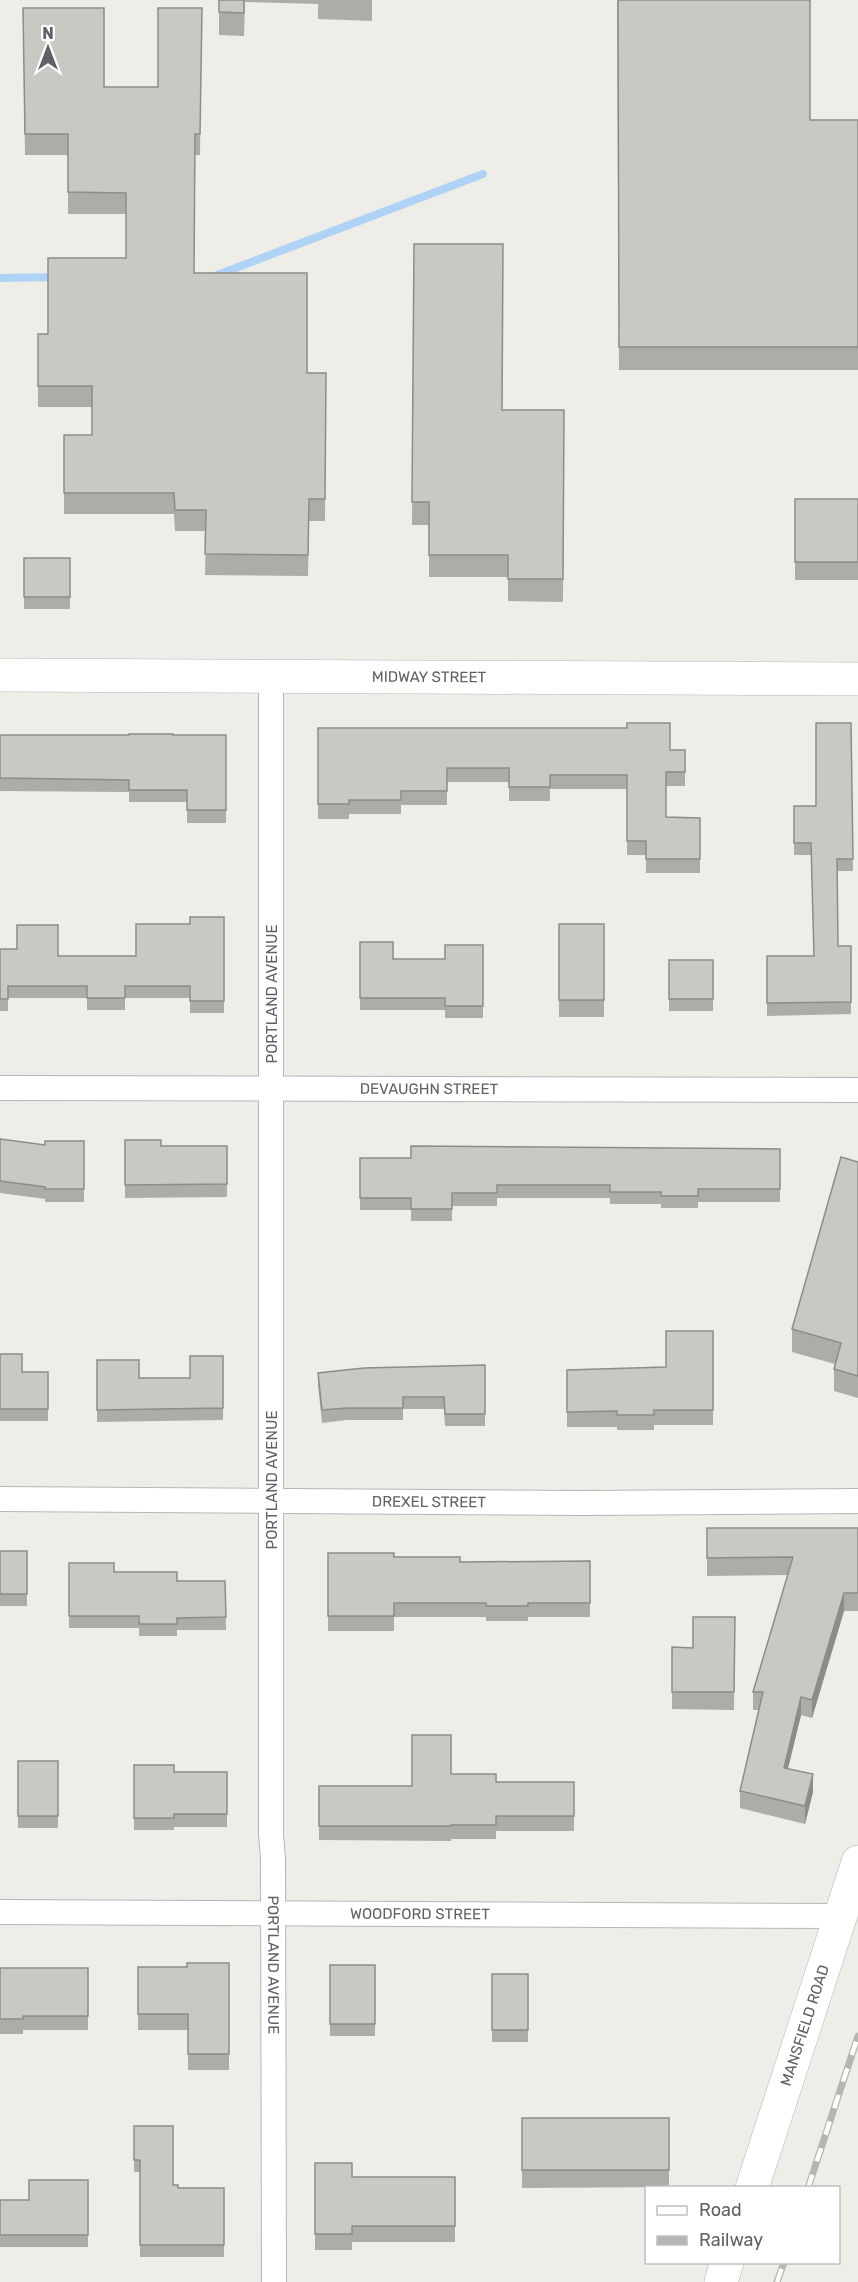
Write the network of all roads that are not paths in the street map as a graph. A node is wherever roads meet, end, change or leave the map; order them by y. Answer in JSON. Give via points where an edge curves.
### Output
{"nodes":[{"id":1,"x":0,"y":675,"type":"edge"},
{"id":2,"x":271,"y":677,"type":"junction"},
{"id":3,"x":858,"y":679,"type":"edge"},
{"id":4,"x":0,"y":1088,"type":"edge"},
{"id":5,"x":272,"y":1089,"type":"junction"},
{"id":6,"x":858,"y":1090,"type":"edge"},
{"id":7,"x":0,"y":1499,"type":"edge"},
{"id":8,"x":273,"y":1501,"type":"junction"},
{"id":9,"x":858,"y":1501,"type":"edge"},
{"id":10,"x":858,"y":1862,"type":"edge"},
{"id":11,"x":0,"y":1912,"type":"edge"},
{"id":12,"x":273,"y":1914,"type":"junction"},
{"id":13,"x":840,"y":1916,"type":"junction"},
{"id":14,"x":752,"y":2186,"type":"edge"},
{"id":15,"x":726,"y":2264,"type":"edge"},
{"id":16,"x":274,"y":2282,"type":"edge"},
{"id":17,"x":721,"y":2282,"type":"edge"}],
"edges":[{"from":1,"to":2,"type":"street","name":"MIDWAY STREET"},
{"from":2,"to":3,"type":"street","name":"MIDWAY STREET"},
{"from":2,"to":5,"type":"street","name":"PORTLAND AVENUE"},
{"from":4,"to":5,"type":"street","name":"DEVAUGHN STREET"},
{"from":5,"to":6,"type":"street","name":"DEVAUGHN STREET"},
{"from":5,"to":8,"type":"street","name":"PORTLAND AVENUE"},
{"from":7,"to":8,"type":"street","name":"DREXEL STREET"},
{"from":8,"to":9,"type":"street","name":"DREXEL STREET"},
{"from":8,"to":12,"type":"street","name":"PORTLAND AVENUE"},
{"from":10,"to":13,"type":"street","name":"MANSFIELD ROAD"},
{"from":11,"to":12,"type":"street","name":"WOODFORD STREET"},
{"from":12,"to":13,"type":"street","name":"WOODFORD STREET"},
{"from":12,"to":16,"type":"street","name":"PORTLAND AVENUE"},
{"from":13,"to":14,"type":"street","name":"MANSFIELD ROAD"},
{"from":15,"to":17,"type":"street"}]}
